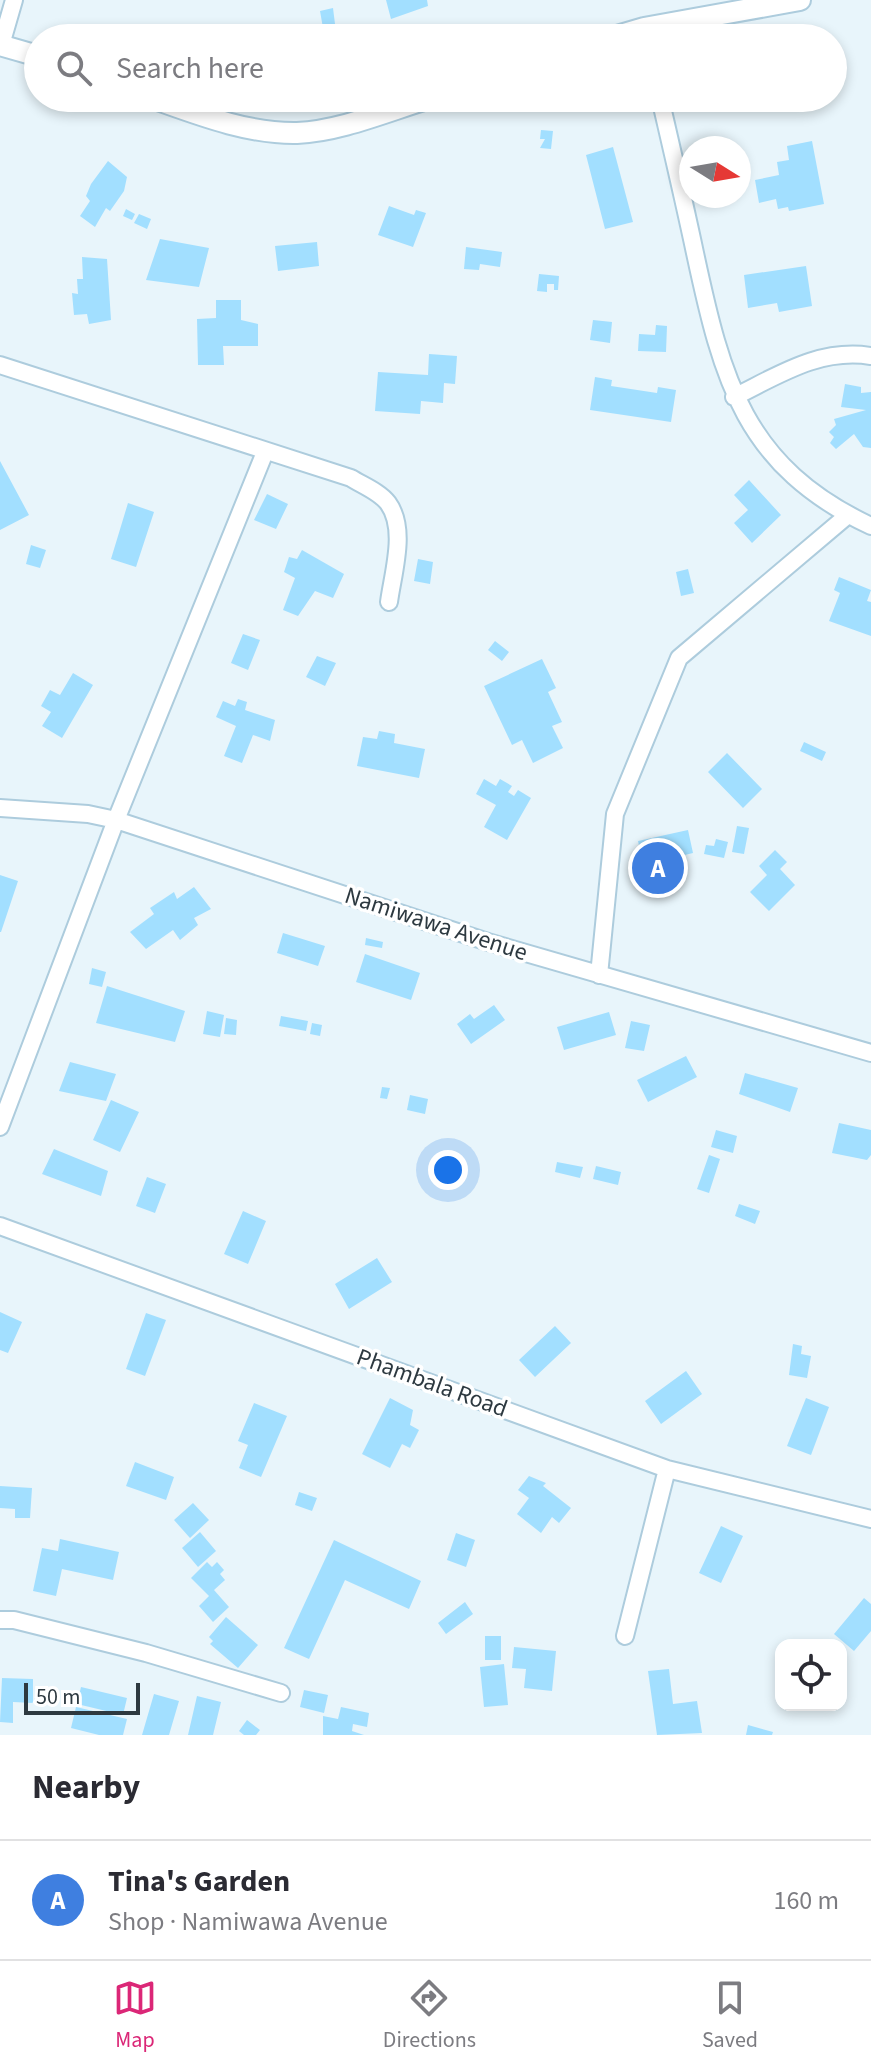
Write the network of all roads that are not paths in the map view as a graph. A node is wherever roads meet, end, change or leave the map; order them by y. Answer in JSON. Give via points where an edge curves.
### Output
{"nodes":[{"id":1,"x":14,"y":0,"type":"edge"},
{"id":2,"x":800,"y":0,"type":"edge"},
{"id":3,"x":687,"y":24,"type":"edge"},
{"id":4,"x":0,"y":45,"type":"edge"},
{"id":5,"x":24,"y":52,"type":"edge"},
{"id":6,"x":196,"y":112,"type":"edge"},
{"id":7,"x":384,"y":112,"type":"edge"},
{"id":8,"x":663,"y":112,"type":"edge"},
{"id":9,"x":871,"y":356,"type":"edge"},
{"id":10,"x":0,"y":365,"type":"edge"},
{"id":11,"x":734,"y":397,"type":"junction"},
{"id":12,"x":265,"y":452,"type":"junction"},
{"id":13,"x":848,"y":515,"type":"junction"},
{"id":14,"x":871,"y":526,"type":"edge"},
{"id":15,"x":389,"y":602,"type":"dead end"},
{"id":16,"x":0,"y":808,"type":"edge"},
{"id":17,"x":116,"y":820,"type":"junction"},
{"id":18,"x":599,"y":975,"type":"junction"},
{"id":19,"x":871,"y":1053,"type":"edge"},
{"id":20,"x":0,"y":1127,"type":"edge"},
{"id":21,"x":0,"y":1226,"type":"edge"},
{"id":22,"x":667,"y":1469,"type":"junction"},
{"id":23,"x":871,"y":1519,"type":"edge"},
{"id":24,"x":0,"y":1620,"type":"edge"},
{"id":25,"x":625,"y":1636,"type":"dead end"},
{"id":26,"x":281,"y":1693,"type":"dead end"}],
"edges":[{"from":1,"to":4,"type":"street"},
{"from":2,"to":3,"type":"street"},
{"from":4,"to":5,"type":"street"},
{"from":6,"to":7,"type":"street","via":[[296,133]]},
{"from":8,"to":11,"type":"street","via":[[710,323]]},
{"from":9,"to":11,"type":"street","via":[[830,354]]},
{"from":10,"to":12,"type":"street"},
{"from":11,"to":13,"type":"street","via":[[789,473]]},
{"from":12,"to":15,"type":"street","via":[[351,478],[387,501],[398,538]]},
{"from":12,"to":17,"type":"street"},
{"from":13,"to":14,"type":"street"},
{"from":13,"to":18,"type":"street","via":[[679,658],[615,814]]},
{"from":16,"to":17,"type":"street","name":"Namiwawa Avenue"},
{"from":17,"to":18,"type":"street","name":"Namiwawa Avenue"},
{"from":17,"to":20,"type":"street"},
{"from":18,"to":19,"type":"street","name":"Namiwawa Avenue"},
{"from":21,"to":22,"type":"street","name":"Phambala Road"},
{"from":22,"to":23,"type":"street","name":"Phambala Road"},
{"from":22,"to":25,"type":"street"},
{"from":24,"to":26,"type":"street","via":[[146,1653]]}]}
